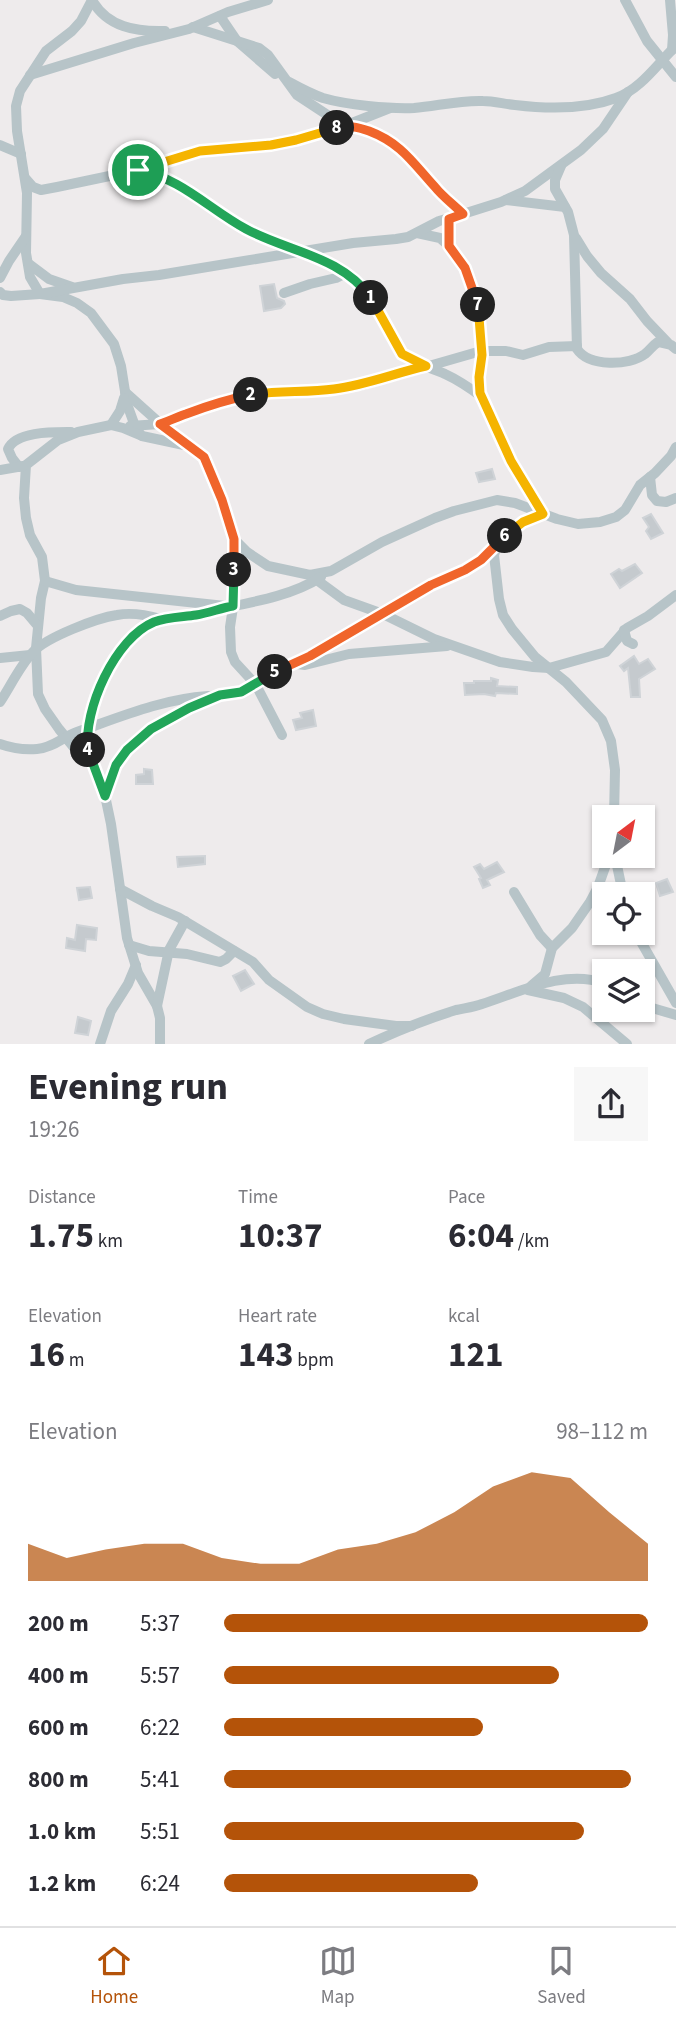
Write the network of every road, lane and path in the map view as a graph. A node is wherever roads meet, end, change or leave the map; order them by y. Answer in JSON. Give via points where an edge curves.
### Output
{"nodes":[{"id":1,"x":92,"y":0,"type":"edge"},
{"id":2,"x":245,"y":0,"type":"edge"},
{"id":3,"x":268,"y":0,"type":"edge"},
{"id":4,"x":625,"y":0,"type":"edge"},
{"id":5,"x":670,"y":0,"type":"edge"},
{"id":6,"x":234,"y":10,"type":"junction"},
{"id":7,"x":220,"y":16,"type":"junction"},
{"id":8,"x":191,"y":28,"type":"junction"},
{"id":9,"x":238,"y":42,"type":"junction"},
{"id":10,"x":674,"y":48,"type":"edge"},
{"id":11,"x":662,"y":61,"type":"junction"},
{"id":12,"x":30,"y":75,"type":"junction"},
{"id":13,"x":676,"y":77,"type":"edge"},
{"id":14,"x":284,"y":79,"type":"junction"},
{"id":15,"x":628,"y":92,"type":"junction"},
{"id":16,"x":390,"y":108,"type":"junction"},
{"id":17,"x":346,"y":125,"type":"junction"},
{"id":18,"x":17,"y":131,"type":"junction"},
{"id":19,"x":0,"y":144,"type":"edge"},
{"id":20,"x":21,"y":154,"type":"junction"},
{"id":21,"x":563,"y":163,"type":"junction"},
{"id":22,"x":138,"y":170,"type":"junction"},
{"id":23,"x":26,"y":179,"type":"junction"},
{"id":24,"x":506,"y":200,"type":"junction"},
{"id":25,"x":565,"y":207,"type":"junction"},
{"id":26,"x":463,"y":214,"type":"junction"},
{"id":27,"x":449,"y":219,"type":"junction"},
{"id":28,"x":417,"y":233,"type":"junction"},
{"id":29,"x":574,"y":235,"type":"junction"},
{"id":30,"x":26,"y":236,"type":"junction"},
{"id":31,"x":449,"y":246,"type":"junction"},
{"id":32,"x":304,"y":252,"type":"junction"},
{"id":33,"x":29,"y":264,"type":"junction"},
{"id":34,"x":346,"y":273,"type":"junction"},
{"id":35,"x":0,"y":278,"type":"edge"},
{"id":36,"x":72,"y":287,"type":"junction"},
{"id":37,"x":0,"y":292,"type":"edge"},
{"id":38,"x":284,"y":293,"type":"dead end"},
{"id":39,"x":40,"y":294,"type":"junction"},
{"id":40,"x":578,"y":346,"type":"junction"},
{"id":41,"x":673,"y":347,"type":"edge"},
{"id":42,"x":481,"y":351,"type":"junction"},
{"id":43,"x":426,"y":366,"type":"junction"},
{"id":44,"x":125,"y":392,"type":"junction"},
{"id":45,"x":482,"y":397,"type":"junction"},
{"id":46,"x":160,"y":424,"type":"junction"},
{"id":47,"x":111,"y":425,"type":"junction"},
{"id":48,"x":128,"y":426,"type":"junction"},
{"id":49,"x":78,"y":432,"type":"junction"},
{"id":50,"x":189,"y":446,"type":"junction"},
{"id":51,"x":676,"y":447,"type":"edge"},
{"id":52,"x":23,"y":466,"type":"junction"},
{"id":53,"x":0,"y":470,"type":"edge"},
{"id":54,"x":650,"y":477,"type":"junction"},
{"id":55,"x":676,"y":498,"type":"edge"},
{"id":56,"x":542,"y":514,"type":"junction"},
{"id":57,"x":234,"y":539,"type":"junction"},
{"id":58,"x":498,"y":544,"type":"junction"},
{"id":59,"x":314,"y":578,"type":"junction"},
{"id":60,"x":45,"y":581,"type":"junction"},
{"id":61,"x":676,"y":595,"type":"edge"},
{"id":62,"x":232,"y":607,"type":"junction"},
{"id":63,"x":383,"y":614,"type":"junction"},
{"id":64,"x":0,"y":616,"type":"edge"},
{"id":65,"x":162,"y":620,"type":"junction"},
{"id":66,"x":38,"y":626,"type":"junction"},
{"id":67,"x":624,"y":631,"type":"junction"},
{"id":68,"x":633,"y":644,"type":"dead end"},
{"id":69,"x":452,"y":645,"type":"junction"},
{"id":70,"x":33,"y":652,"type":"junction"},
{"id":71,"x":0,"y":658,"type":"edge"},
{"id":72,"x":294,"y":663,"type":"junction"},
{"id":73,"x":549,"y":668,"type":"junction"},
{"id":74,"x":256,"y":685,"type":"junction"},
{"id":75,"x":220,"y":695,"type":"junction"},
{"id":76,"x":0,"y":702,"type":"edge"},
{"id":77,"x":87,"y":729,"type":"junction"},
{"id":78,"x":282,"y":735,"type":"dead end"},
{"id":79,"x":65,"y":737,"type":"junction"},
{"id":80,"x":0,"y":744,"type":"edge"},
{"id":81,"x":92,"y":764,"type":"junction"},
{"id":82,"x":105,"y":796,"type":"junction"},
{"id":83,"x":614,"y":805,"type":"edge"},
{"id":84,"x":605,"y":868,"type":"edge"},
{"id":85,"x":120,"y":889,"type":"junction"},
{"id":86,"x":514,"y":892,"type":"dead end"},
{"id":87,"x":185,"y":921,"type":"junction"},
{"id":88,"x":129,"y":945,"type":"junction"},
{"id":89,"x":643,"y":945,"type":"edge"},
{"id":90,"x":552,"y":948,"type":"junction"},
{"id":91,"x":234,"y":951,"type":"junction"},
{"id":92,"x":169,"y":952,"type":"junction"},
{"id":93,"x":135,"y":965,"type":"junction"},
{"id":94,"x":592,"y":979,"type":"edge"},
{"id":95,"x":527,"y":990,"type":"junction"},
{"id":96,"x":676,"y":1003,"type":"edge"},
{"id":97,"x":158,"y":1006,"type":"junction"},
{"id":98,"x":655,"y":1009,"type":"edge"},
{"id":99,"x":676,"y":1015,"type":"edge"},
{"id":100,"x":412,"y":1026,"type":"junction"},
{"id":101,"x":100,"y":1044,"type":"edge"},
{"id":102,"x":160,"y":1044,"type":"edge"},
{"id":103,"x":369,"y":1044,"type":"edge"},
{"id":104,"x":627,"y":1044,"type":"edge"}],
"edges":[{"from":1,"to":8,"type":"street","via":[[113,22],[132,30]]},
{"from":1,"to":12,"type":"street","via":[[81,21],[46,51]]},
{"from":2,"to":6,"type":"street"},
{"from":3,"to":6,"type":"street"},
{"from":4,"to":11,"type":"street"},
{"from":5,"to":10,"type":"street"},
{"from":6,"to":7,"type":"street"},
{"from":7,"to":8,"type":"street"},
{"from":7,"to":9,"type":"street"},
{"from":8,"to":9,"type":"street"},
{"from":8,"to":12,"type":"street"},
{"from":9,"to":14,"type":"street"},
{"from":10,"to":11,"type":"street"},
{"from":11,"to":13,"type":"street"},
{"from":11,"to":15,"type":"street"},
{"from":12,"to":18,"type":"street","via":[[16,106]]},
{"from":14,"to":16,"type":"street","via":[[326,99]]},
{"from":14,"to":17,"type":"street","via":[[317,110]]},
{"from":15,"to":16,"type":"street","via":[[583,106],[485,101]]},
{"from":15,"to":21,"type":"street","via":[[603,129]]},
{"from":16,"to":17,"type":"street"},
{"from":17,"to":22,"type":"street","via":[[271,145],[200,151]]},
{"from":17,"to":26,"type":"street","via":[[378,134],[402,150]]},
{"from":18,"to":19,"type":"street"},
{"from":18,"to":20,"type":"street"},
{"from":19,"to":20,"type":"street"},
{"from":20,"to":23,"type":"street"},
{"from":21,"to":24,"type":"street"},
{"from":21,"to":25,"type":"street","via":[[555,188]]},
{"from":22,"to":23,"type":"street","via":[[41,190]]},
{"from":22,"to":32,"type":"street","via":[[171,180],[247,230]]},
{"from":23,"to":30,"type":"street"},
{"from":24,"to":25,"type":"street"},
{"from":24,"to":26,"type":"street"},
{"from":25,"to":29,"type":"street"},
{"from":26,"to":27,"type":"street"},
{"from":27,"to":28,"type":"street"},
{"from":27,"to":31,"type":"street"},
{"from":28,"to":31,"type":"street","via":[[440,238]]},
{"from":28,"to":32,"type":"street"},
{"from":29,"to":40,"type":"street"},
{"from":29,"to":41,"type":"street","via":[[594,265]]},
{"from":30,"to":33,"type":"street"},
{"from":30,"to":35,"type":"street"},
{"from":31,"to":42,"type":"street","via":[[474,288]]},
{"from":32,"to":34,"type":"street"},
{"from":32,"to":36,"type":"street"},
{"from":33,"to":36,"type":"street","via":[[49,279]]},
{"from":33,"to":39,"type":"street","via":[[30,277]]},
{"from":34,"to":38,"type":"street"},
{"from":34,"to":43,"type":"street","via":[[377,305],[402,354]]},
{"from":36,"to":39,"type":"street"},
{"from":37,"to":39,"type":"street"},
{"from":39,"to":44,"type":"street","via":[[63,297],[91,313],[114,344]]},
{"from":40,"to":41,"type":"street","via":[[580,353],[607,363],[633,359],[658,342]]},
{"from":40,"to":42,"type":"street","via":[[549,347],[523,355]]},
{"from":42,"to":43,"type":"street"},
{"from":42,"to":45,"type":"street"},
{"from":43,"to":45,"type":"street"},
{"from":43,"to":46,"type":"street","via":[[363,385],[241,397]]},
{"from":44,"to":46,"type":"street"},
{"from":44,"to":47,"type":"street"},
{"from":44,"to":48,"type":"street"},
{"from":45,"to":56,"type":"street"},
{"from":46,"to":48,"type":"street"},
{"from":46,"to":50,"type":"street"},
{"from":47,"to":48,"type":"street"},
{"from":47,"to":49,"type":"street"},
{"from":48,"to":50,"type":"street","via":[[142,436]]},
{"from":49,"to":52,"type":"street","via":[[58,440]]},
{"from":49,"to":52,"type":"street","via":[[52,432],[11,443],[12,458]]},
{"from":50,"to":57,"type":"street","via":[[204,457],[212,473]]},
{"from":51,"to":54,"type":"street"},
{"from":52,"to":53,"type":"street"},
{"from":52,"to":60,"type":"street","via":[[26,518],[42,557]]},
{"from":54,"to":55,"type":"street","via":[[657,501]]},
{"from":54,"to":56,"type":"street","via":[[616,517],[578,524]]},
{"from":56,"to":58,"type":"street","via":[[523,522]]},
{"from":56,"to":59,"type":"street","via":[[497,500],[454,510]]},
{"from":57,"to":59,"type":"street","via":[[268,566]]},
{"from":57,"to":62,"type":"street"},
{"from":58,"to":63,"type":"street","via":[[465,570]]},
{"from":58,"to":73,"type":"street","via":[[494,566],[503,615]]},
{"from":59,"to":62,"type":"street"},
{"from":59,"to":63,"type":"street","via":[[344,600]]},
{"from":60,"to":62,"type":"street","via":[[76,590]]},
{"from":60,"to":66,"type":"street"},
{"from":61,"to":67,"type":"street"},
{"from":62,"to":65,"type":"street"},
{"from":62,"to":74,"type":"street","via":[[231,652]]},
{"from":63,"to":69,"type":"street"},
{"from":63,"to":72,"type":"street"},
{"from":64,"to":66,"type":"street","via":[[20,609]]},
{"from":65,"to":70,"type":"street","via":[[117,615],[79,626]]},
{"from":65,"to":77,"type":"street","via":[[137,633],[107,671]]},
{"from":66,"to":70,"type":"street"},
{"from":67,"to":68,"type":"street"},
{"from":67,"to":73,"type":"street","via":[[609,655]]},
{"from":69,"to":72,"type":"street"},
{"from":69,"to":73,"type":"street","via":[[500,662]]},
{"from":70,"to":71,"type":"street"},
{"from":70,"to":76,"type":"street"},
{"from":70,"to":79,"type":"street","via":[[38,694]]},
{"from":72,"to":74,"type":"street"},
{"from":73,"to":83,"type":"street","via":[[602,720],[611,741]]},
{"from":74,"to":75,"type":"street"},
{"from":74,"to":78,"type":"street"},
{"from":75,"to":77,"type":"street","via":[[156,705]]},
{"from":75,"to":82,"type":"street","via":[[137,740],[116,765]]},
{"from":77,"to":79,"type":"street"},
{"from":77,"to":81,"type":"street"},
{"from":79,"to":80,"type":"street","via":[[37,749]]},
{"from":79,"to":81,"type":"street"},
{"from":81,"to":82,"type":"street"},
{"from":82,"to":85,"type":"street"},
{"from":84,"to":90,"type":"street","via":[[590,902]]},
{"from":85,"to":87,"type":"street"},
{"from":85,"to":88,"type":"street"},
{"from":86,"to":90,"type":"street"},
{"from":87,"to":91,"type":"street"},
{"from":87,"to":92,"type":"street"},
{"from":88,"to":92,"type":"street"},
{"from":88,"to":93,"type":"street"},
{"from":89,"to":96,"type":"street"},
{"from":90,"to":95,"type":"street","via":[[545,974]]},
{"from":91,"to":92,"type":"street","via":[[220,962]]},
{"from":91,"to":100,"type":"street","via":[[307,1007],[323,1014]]},
{"from":92,"to":97,"type":"street"},
{"from":93,"to":97,"type":"street"},
{"from":93,"to":101,"type":"street"},
{"from":94,"to":95,"type":"street","via":[[547,982]]},
{"from":95,"to":100,"type":"street"},
{"from":95,"to":104,"type":"street","via":[[583,1007]]},
{"from":97,"to":102,"type":"street"},
{"from":98,"to":99,"type":"street"},
{"from":100,"to":103,"type":"street"}]}
